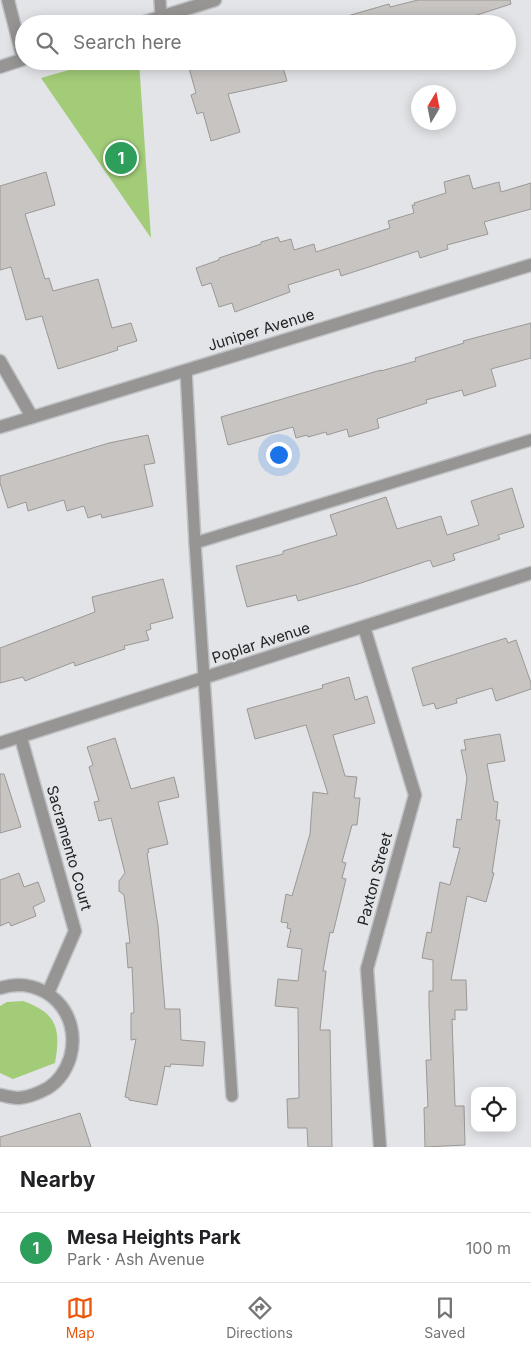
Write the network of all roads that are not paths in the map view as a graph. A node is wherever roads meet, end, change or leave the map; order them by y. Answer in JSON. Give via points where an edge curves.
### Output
{"nodes":[{"id":1,"x":8,"y":0,"type":"edge"},
{"id":2,"x":160,"y":0,"type":"edge"},
{"id":3,"x":215,"y":0,"type":"edge"},
{"id":4,"x":161,"y":15,"type":"edge"},
{"id":5,"x":167,"y":15,"type":"edge"},
{"id":6,"x":15,"y":28,"type":"edge"},
{"id":7,"x":15,"y":62,"type":"edge"},
{"id":8,"x":0,"y":67,"type":"edge"},
{"id":9,"x":531,"y":265,"type":"edge"},
{"id":10,"x":0,"y":361,"type":"edge"},
{"id":11,"x":186,"y":370,"type":"junction"},
{"id":12,"x":32,"y":417,"type":"junction"},
{"id":13,"x":0,"y":427,"type":"edge"},
{"id":14,"x":531,"y":440,"type":"edge"},
{"id":15,"x":194,"y":543,"type":"junction"},
{"id":16,"x":531,"y":573,"type":"edge"},
{"id":17,"x":364,"y":627,"type":"junction"},
{"id":18,"x":203,"y":679,"type":"junction"},
{"id":19,"x":20,"y":738,"type":"junction"},
{"id":20,"x":0,"y":744,"type":"edge"},
{"id":21,"x":0,"y":988,"type":"edge"},
{"id":22,"x":48,"y":993,"type":"junction"},
{"id":23,"x":0,"y":1095,"type":"edge"},
{"id":24,"x":232,"y":1096,"type":"dead end"},
{"id":25,"x":380,"y":1147,"type":"edge"}],
"edges":[{"from":1,"to":6,"type":"street"},
{"from":2,"to":4,"type":"lane"},
{"from":3,"to":5,"type":"street"},
{"from":7,"to":8,"type":"street"},
{"from":9,"to":11,"type":"street","name":"Juniper Avenue"},
{"from":10,"to":12,"type":"street"},
{"from":11,"to":12,"type":"street","name":"Juniper Avenue"},
{"from":11,"to":15,"type":"lane"},
{"from":12,"to":13,"type":"street","name":"Juniper Avenue"},
{"from":14,"to":15,"type":"lane"},
{"from":15,"to":18,"type":"lane"},
{"from":16,"to":17,"type":"street","name":"Poplar Avenue"},
{"from":17,"to":18,"type":"street","name":"Poplar Avenue"},
{"from":17,"to":25,"type":"street","name":"Paxton Street","via":[[415,795],[367,969]]},
{"from":18,"to":19,"type":"street","name":"Poplar Avenue"},
{"from":18,"to":24,"type":"lane"},
{"from":19,"to":20,"type":"street","name":"Poplar Avenue"},
{"from":19,"to":22,"type":"street","name":"Sacramento Court","via":[[75,931]]},
{"from":21,"to":22,"type":"street","via":[[29,986]]},
{"from":22,"to":23,"type":"street","via":[[63,1008],[72,1026],[74,1045],[67,1068],[55,1084],[38,1094],[19,1098]]}]}
